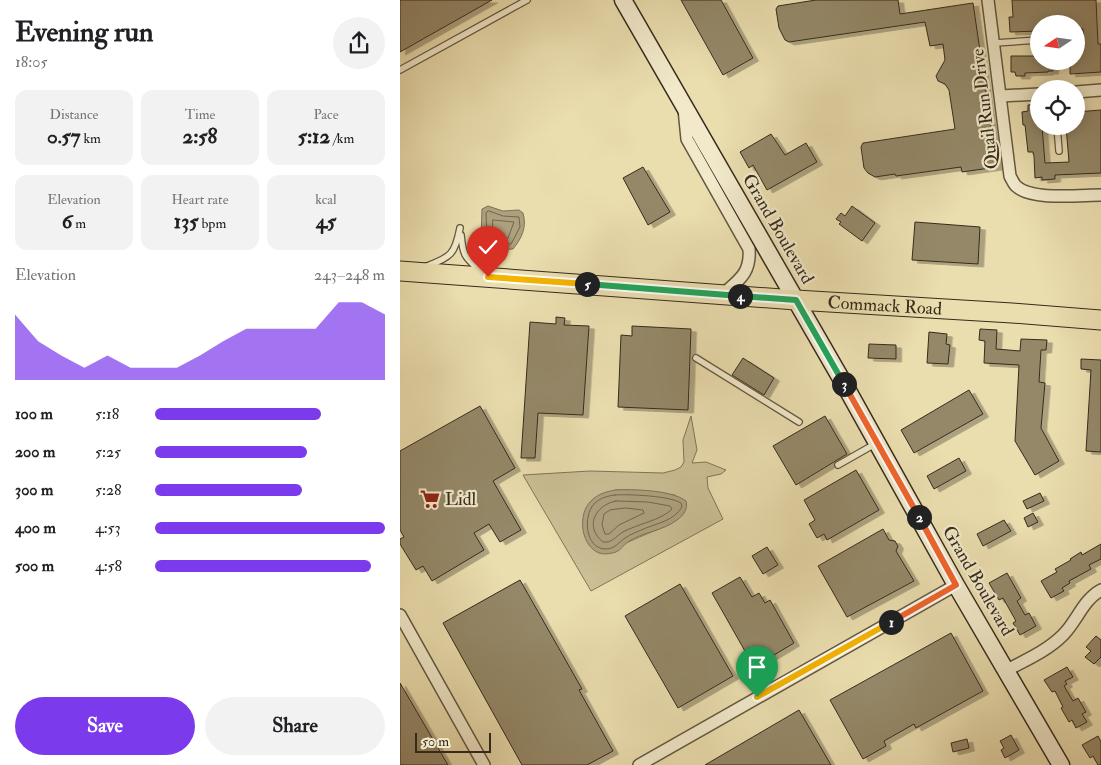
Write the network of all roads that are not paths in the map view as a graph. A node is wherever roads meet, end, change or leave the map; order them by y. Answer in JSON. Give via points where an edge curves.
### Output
{"nodes":[{"id":1,"x":527,"y":0,"type":"edge"},
{"id":2,"x":624,"y":0,"type":"edge"},
{"id":3,"x":988,"y":0,"type":"edge"},
{"id":4,"x":1030,"y":41,"type":"edge"},
{"id":5,"x":995,"y":43,"type":"junction"},
{"id":6,"x":400,"y":70,"type":"edge"},
{"id":7,"x":1101,"y":90,"type":"edge"},
{"id":8,"x":1085,"y":91,"type":"edge"},
{"id":9,"x":1030,"y":94,"type":"edge"},
{"id":10,"x":1001,"y":96,"type":"junction"},
{"id":11,"x":684,"y":107,"type":"junction"},
{"id":12,"x":1058,"y":135,"type":"edge"},
{"id":13,"x":1059,"y":151,"type":"dead end"},
{"id":14,"x":1101,"y":195,"type":"edge"},
{"id":15,"x":406,"y":271,"type":"edge"},
{"id":16,"x":488,"y":277,"type":"junction"},
{"id":17,"x":723,"y":294,"type":"junction"},
{"id":18,"x":796,"y":300,"type":"junction"},
{"id":19,"x":1101,"y":320,"type":"edge"},
{"id":20,"x":696,"y":358,"type":"dead end"},
{"id":21,"x":799,"y":422,"type":"dead end"},
{"id":22,"x":877,"y":442,"type":"junction"},
{"id":23,"x":838,"y":465,"type":"dead end"},
{"id":24,"x":956,"y":585,"type":"junction"},
{"id":25,"x":1101,"y":590,"type":"edge"},
{"id":26,"x":400,"y":615,"type":"edge"},
{"id":27,"x":1006,"y":670,"type":"junction"},
{"id":28,"x":484,"y":765,"type":"edge"},
{"id":29,"x":639,"y":765,"type":"edge"},
{"id":30,"x":1061,"y":765,"type":"edge"}],
"edges":[{"from":1,"to":6,"type":"lane"},
{"from":2,"to":11,"type":"street","name":"Grand Boulevard"},
{"from":3,"to":5,"type":"street","name":"Quail Run Drive"},
{"from":4,"to":5,"type":"lane"},
{"from":5,"to":10,"type":"street","name":"Quail Run Drive"},
{"from":7,"to":8,"type":"street"},
{"from":9,"to":10,"type":"street"},
{"from":10,"to":14,"type":"street","name":"Quail Run Drive","via":[[1010,176],[1016,186],[1031,194]]},
{"from":11,"to":17,"type":"street","via":[[687,139],[749,249],[747,271]]},
{"from":11,"to":18,"type":"street","name":"Grand Boulevard"},
{"from":12,"to":13,"type":"lane"},
{"from":15,"to":16,"type":"main road","name":"Commack Road"},
{"from":15,"to":16,"type":"lane","via":[[449,257],[456,247],[460,228],[463,252]]},
{"from":16,"to":17,"type":"main road","name":"Commack Road"},
{"from":17,"to":18,"type":"main road","name":"Commack Road"},
{"from":18,"to":19,"type":"main road","name":"Commack Road"},
{"from":18,"to":22,"type":"street","name":"Grand Boulevard"},
{"from":20,"to":21,"type":"lane"},
{"from":22,"to":23,"type":"lane"},
{"from":22,"to":24,"type":"street","name":"Grand Boulevard"},
{"from":24,"to":27,"type":"street","name":"Grand Boulevard"},
{"from":24,"to":29,"type":"street"},
{"from":25,"to":27,"type":"street","via":[[1079,612],[1065,634],[1049,647]]},
{"from":26,"to":28,"type":"street"},
{"from":27,"to":30,"type":"street","name":"Grand Boulevard"}]}
